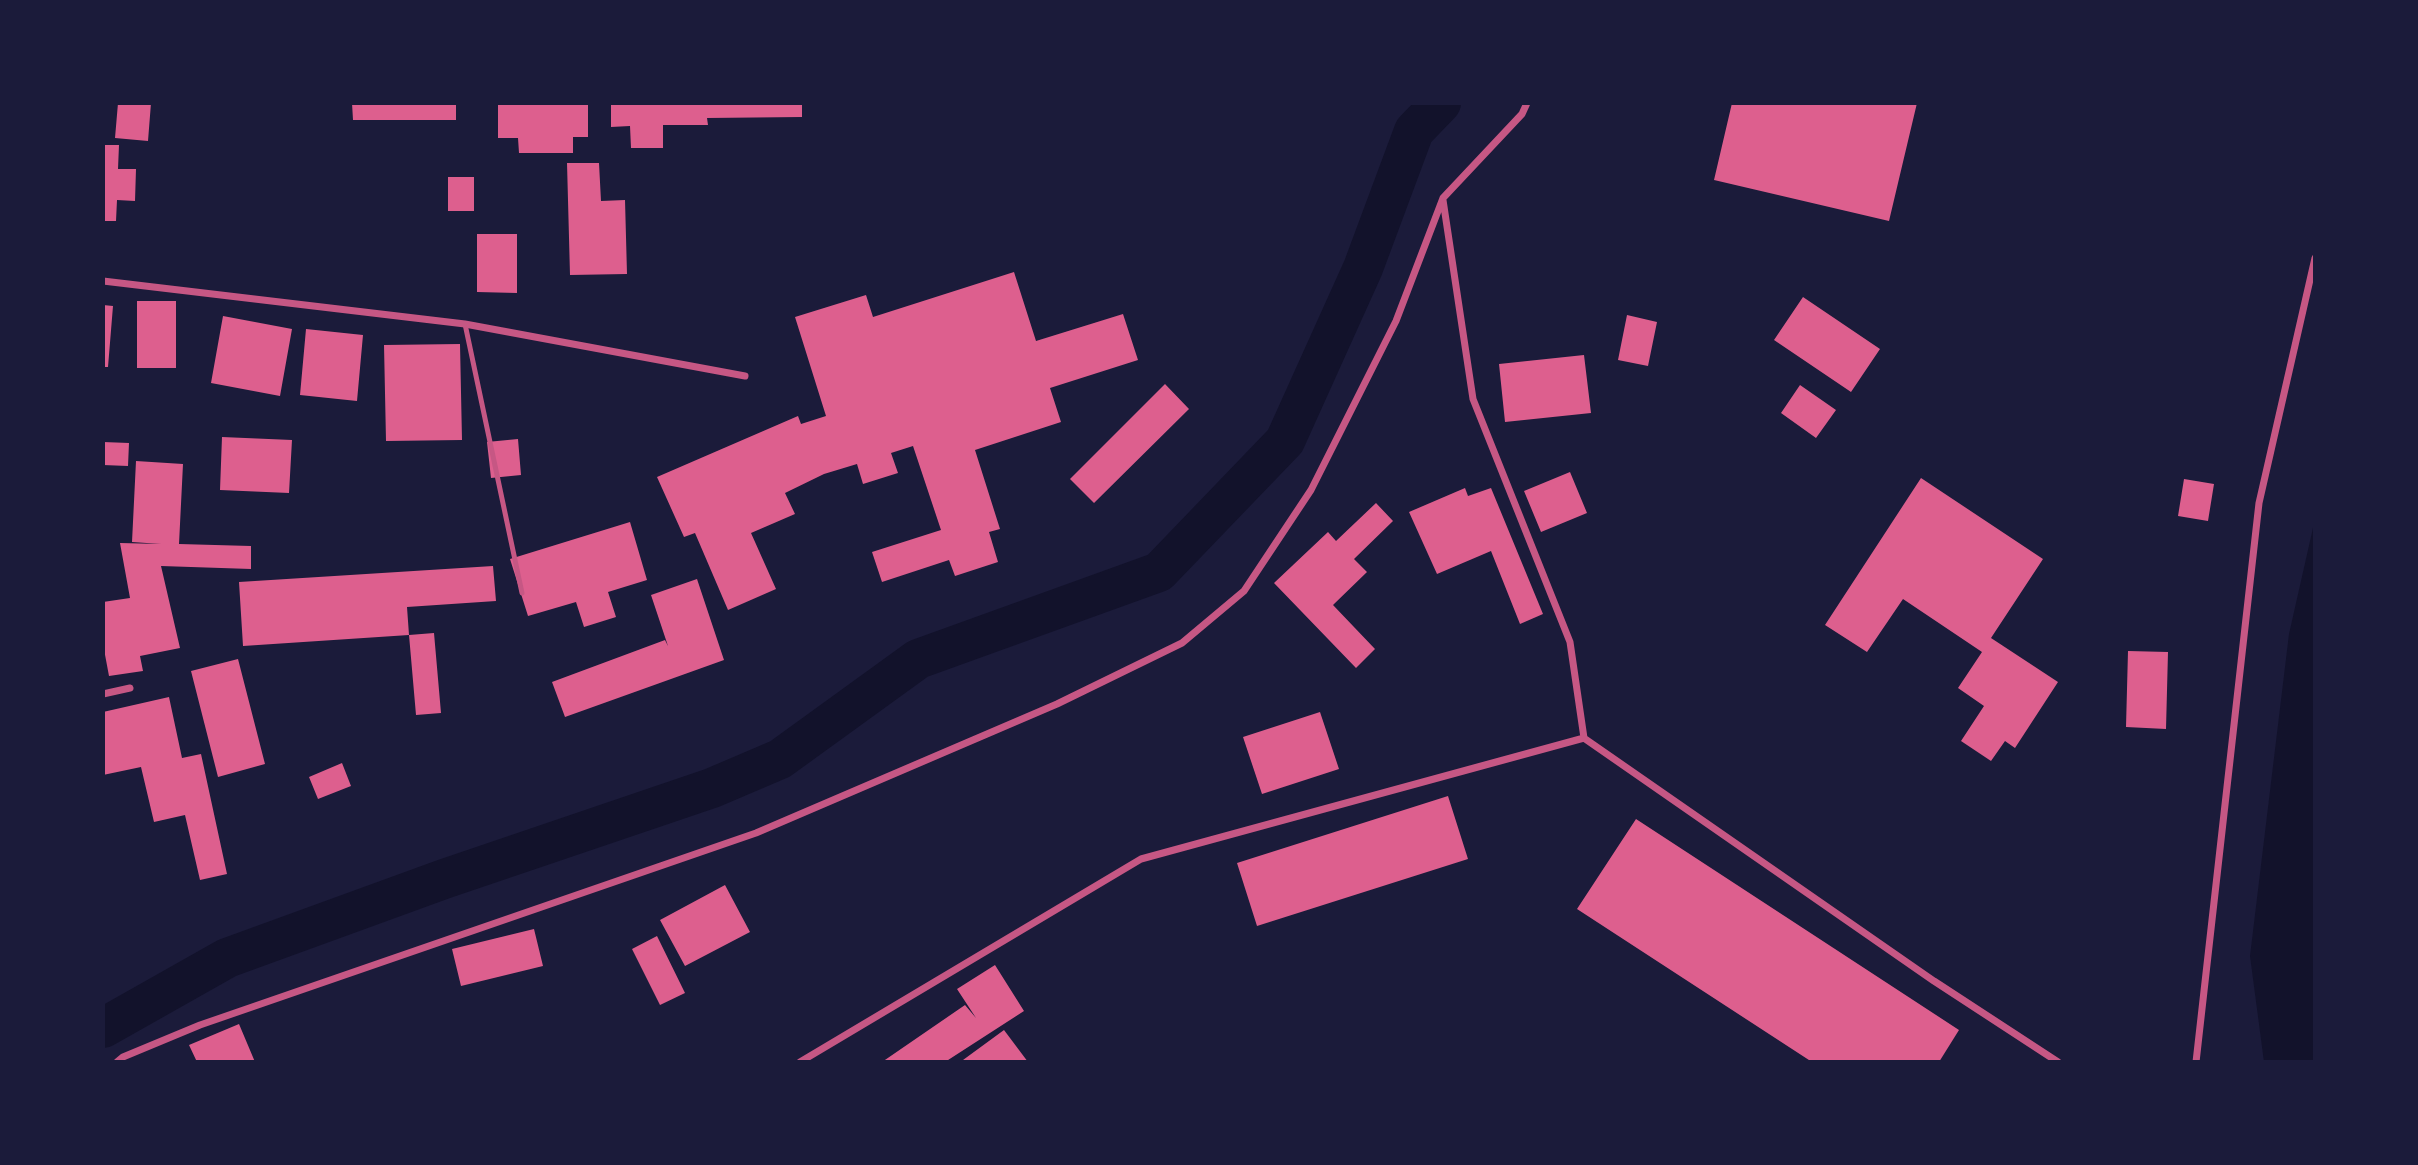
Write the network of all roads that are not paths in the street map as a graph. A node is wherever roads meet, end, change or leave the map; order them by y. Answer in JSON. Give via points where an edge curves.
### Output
{"nodes":[{"id":1,"x":1527,"y":103,"type":"edge"},
{"id":2,"x":1443,"y":198,"type":"junction"},
{"id":3,"x":2315,"y":258,"type":"edge"},
{"id":4,"x":103,"y":281,"type":"edge"},
{"id":5,"x":465,"y":324,"type":"junction"},
{"id":6,"x":745,"y":376,"type":"dead end"},
{"id":7,"x":522,"y":593,"type":"dead end"},
{"id":8,"x":130,"y":688,"type":"dead end"},
{"id":9,"x":103,"y":695,"type":"edge"},
{"id":10,"x":1584,"y":738,"type":"junction"},
{"id":11,"x":117,"y":1062,"type":"edge"},
{"id":12,"x":800,"y":1062,"type":"edge"},
{"id":13,"x":2058,"y":1062,"type":"edge"},
{"id":14,"x":2196,"y":1062,"type":"edge"}],
"edges":[{"from":1,"to":2,"type":"street","via":[[1522,114]]},
{"from":2,"to":10,"type":"street","via":[[1473,399],[1570,642]]},
{"from":2,"to":11,"type":"street","via":[[1396,321],[1311,490],[1244,591],[1182,643],[1057,704],[757,833],[200,1025]]},
{"from":3,"to":14,"type":"street","via":[[2259,503]]},
{"from":4,"to":5,"type":"street"},
{"from":5,"to":6,"type":"street"},
{"from":5,"to":7,"type":"lane"},
{"from":8,"to":9,"type":"street"},
{"from":10,"to":12,"type":"street","via":[[1141,859]]},
{"from":10,"to":13,"type":"street"}]}
